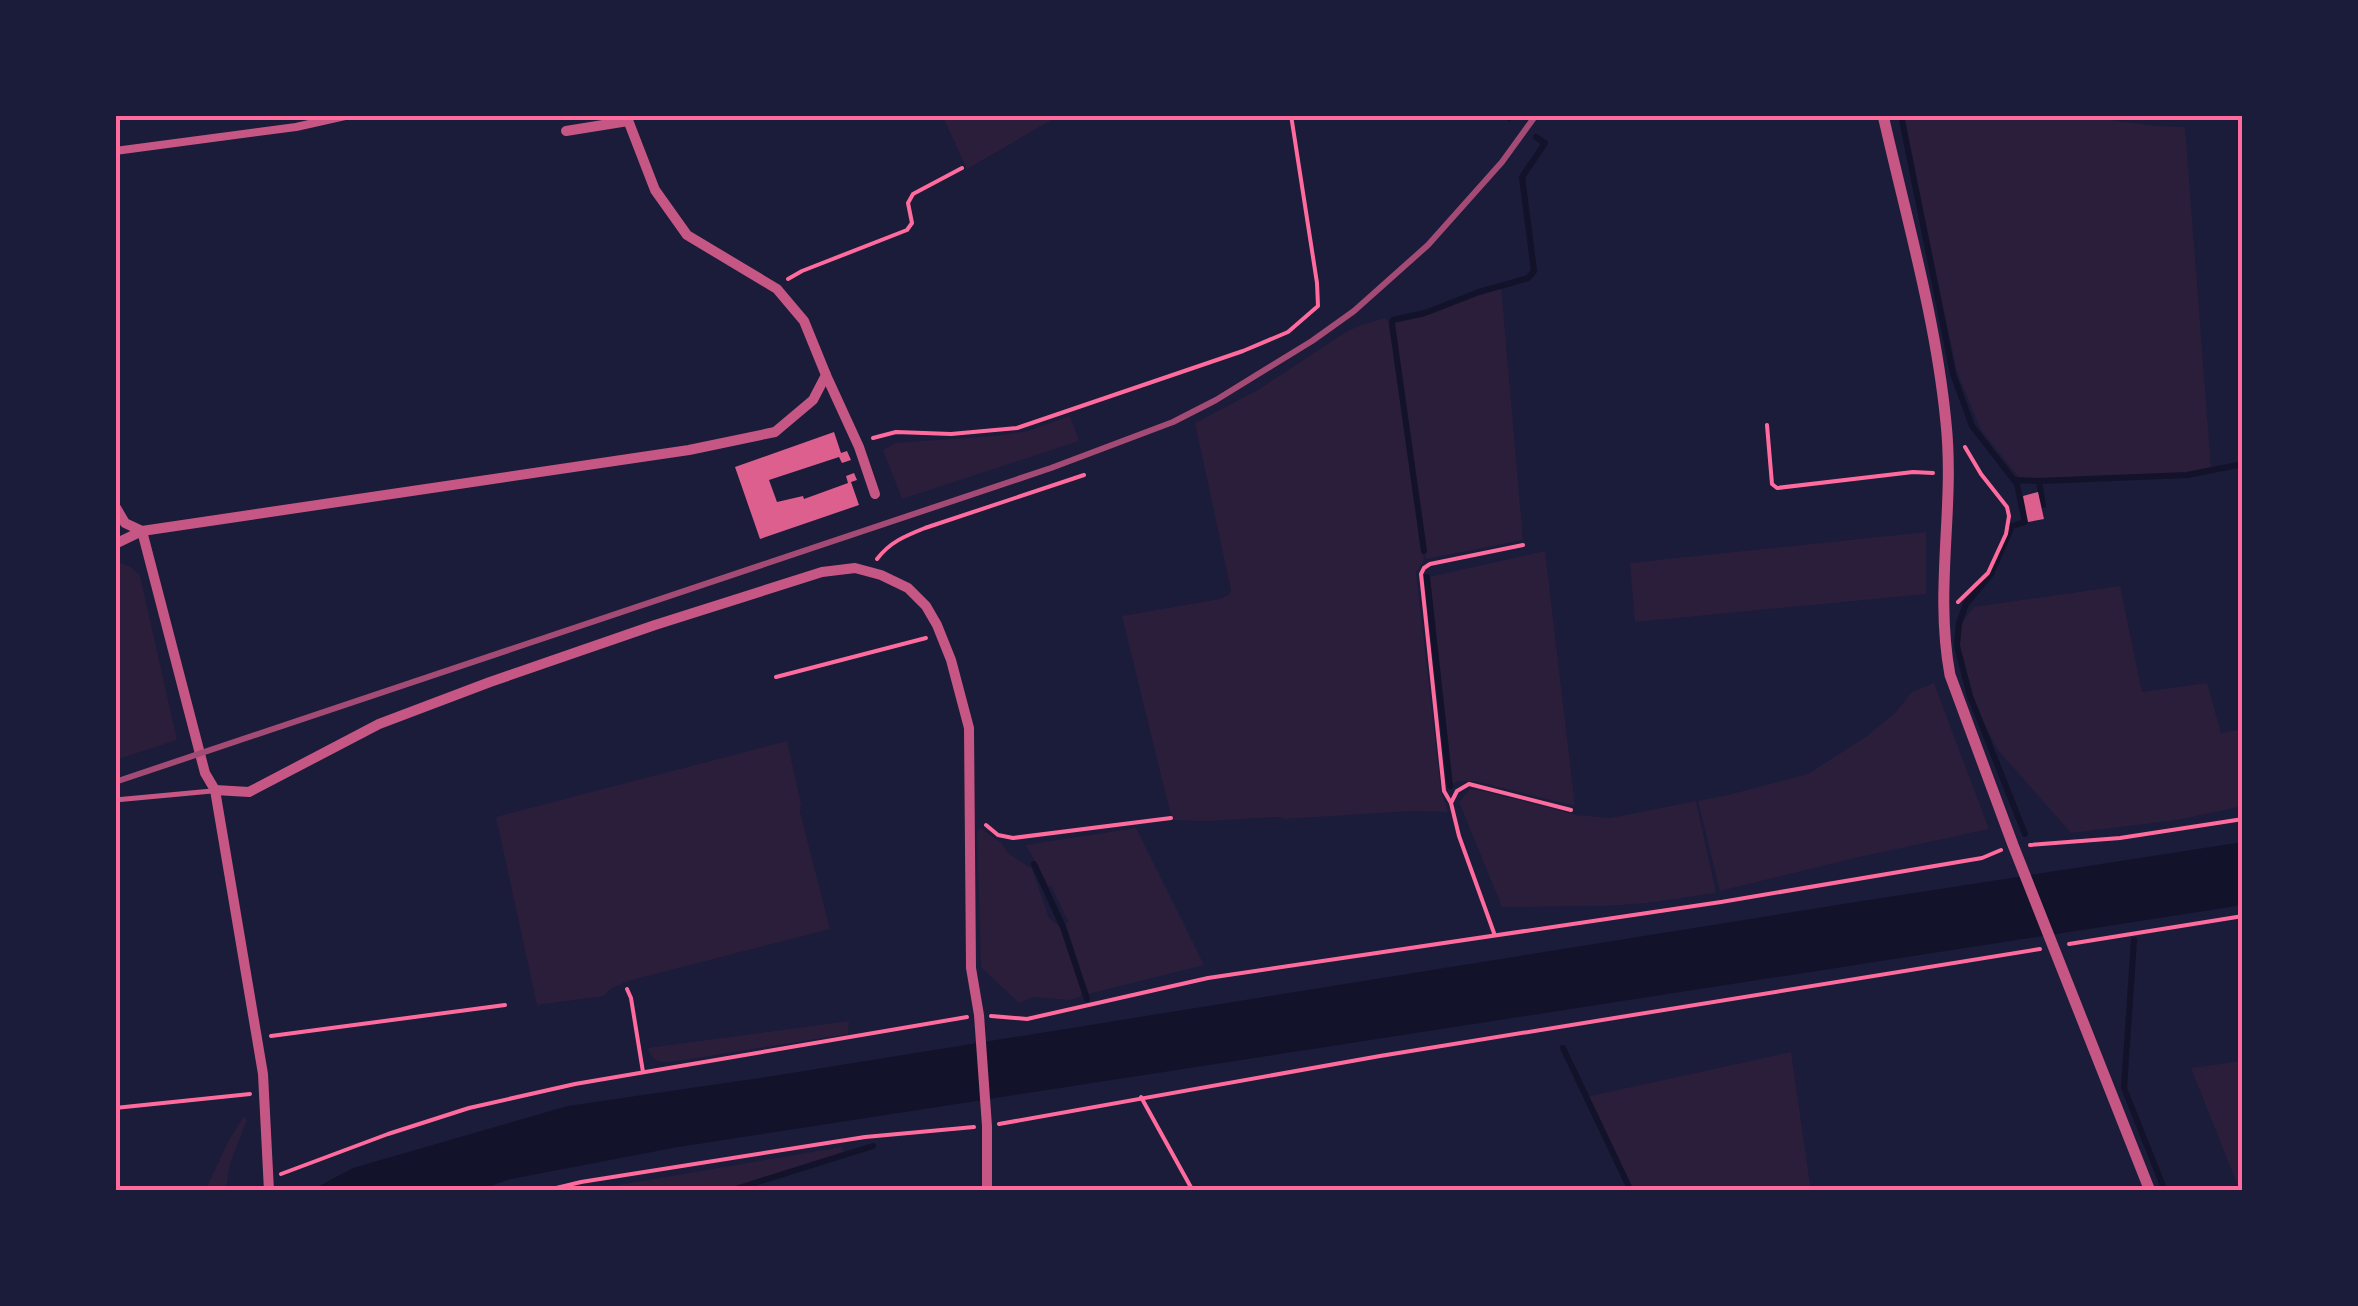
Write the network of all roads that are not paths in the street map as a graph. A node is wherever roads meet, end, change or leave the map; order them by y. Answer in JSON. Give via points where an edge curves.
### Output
{"nodes":[{"id":1,"x":366,"y":115,"type":"edge"},
{"id":2,"x":1883,"y":115,"type":"edge"},
{"id":3,"x":627,"y":118,"type":"edge"},
{"id":4,"x":566,"y":130,"type":"dead end"},
{"id":5,"x":115,"y":152,"type":"edge"},
{"id":6,"x":826,"y":375,"type":"junction"},
{"id":7,"x":875,"y":494,"type":"dead end"},
{"id":8,"x":115,"y":506,"type":"edge"},
{"id":9,"x":142,"y":531,"type":"junction"},
{"id":10,"x":115,"y":544,"type":"edge"},
{"id":11,"x":215,"y":790,"type":"junction"},
{"id":12,"x":115,"y":800,"type":"edge"},
{"id":13,"x":269,"y":1185,"type":"edge"},
{"id":14,"x":987,"y":1191,"type":"edge"},
{"id":15,"x":2150,"y":1191,"type":"edge"}],
"edges":[{"from":1,"to":5,"type":"street"},
{"from":2,"to":15,"type":"street","via":[[1946,422],[1942,614],[1950,676]]},
{"from":3,"to":4,"type":"street"},
{"from":3,"to":6,"type":"street","via":[[654,190],[687,235],[777,289],[804,321]]},
{"from":6,"to":7,"type":"street"},
{"from":6,"to":9,"type":"street","via":[[813,400],[775,432]]},
{"from":8,"to":9,"type":"street","via":[[126,523]]},
{"from":9,"to":10,"type":"street"},
{"from":9,"to":11,"type":"street","via":[[205,773]]},
{"from":11,"to":12,"type":"lane"},
{"from":11,"to":13,"type":"street","via":[[264,1074]]},
{"from":11,"to":14,"type":"street","via":[[249,792],[379,724],[822,572],[855,568],[908,588],[940,634],[969,728],[971,968],[980,1015]]}]}
